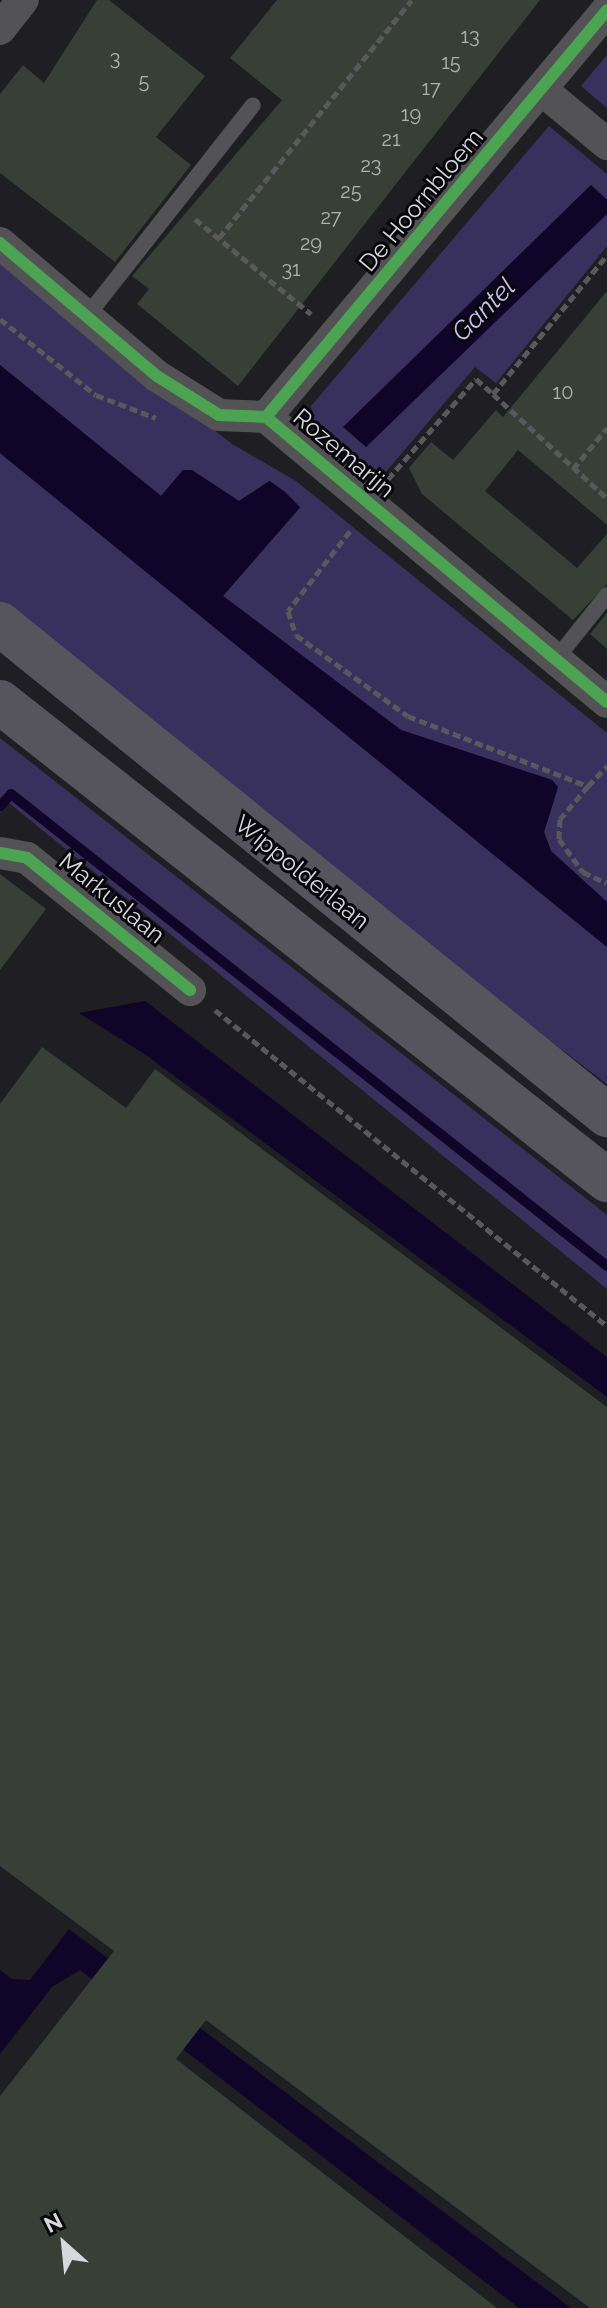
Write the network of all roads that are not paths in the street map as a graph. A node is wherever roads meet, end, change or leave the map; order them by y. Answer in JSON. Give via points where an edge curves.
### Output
{"nodes":[{"id":1,"x":23,"y":0,"type":"edge"},
{"id":2,"x":607,"y":10,"type":"edge"},
{"id":3,"x":0,"y":29,"type":"edge"},
{"id":4,"x":542,"y":90,"type":"junction"},
{"id":5,"x":253,"y":105,"type":"dead end"},
{"id":6,"x":607,"y":144,"type":"edge"},
{"id":7,"x":0,"y":243,"type":"edge"},
{"id":8,"x":87,"y":316,"type":"junction"},
{"id":9,"x":266,"y":417,"type":"junction"},
{"id":10,"x":607,"y":595,"type":"edge"},
{"id":11,"x":0,"y":624,"type":"edge"},
{"id":12,"x":556,"y":659,"type":"junction"},
{"id":13,"x":0,"y":702,"type":"edge"},
{"id":14,"x":607,"y":702,"type":"edge"},
{"id":15,"x":0,"y":853,"type":"edge"},
{"id":16,"x":190,"y":990,"type":"road end"},
{"id":17,"x":607,"y":1115,"type":"edge"},
{"id":18,"x":607,"y":1180,"type":"edge"}],
"edges":[{"from":1,"to":3,"type":"street"},
{"from":2,"to":4,"type":"street","name":"De Hoornbloem"},
{"from":4,"to":6,"type":"street"},
{"from":4,"to":9,"type":"street","name":"De Hoornbloem"},
{"from":5,"to":8,"type":"lane"},
{"from":7,"to":8,"type":"street","name":"Rozemarijn"},
{"from":8,"to":9,"type":"street","name":"Rozemarijn","via":[[157,376],[219,415]]},
{"from":9,"to":12,"type":"street","name":"Rozemarijn","via":[[360,513]]},
{"from":10,"to":12,"type":"lane"},
{"from":11,"to":17,"type":"main road","name":"Wippolderlaan"},
{"from":12,"to":14,"type":"street","name":"Rozemarijn"},
{"from":13,"to":18,"type":"main road"},
{"from":15,"to":16,"type":"street","name":"Markuslaan","via":[[27,858]]}]}
